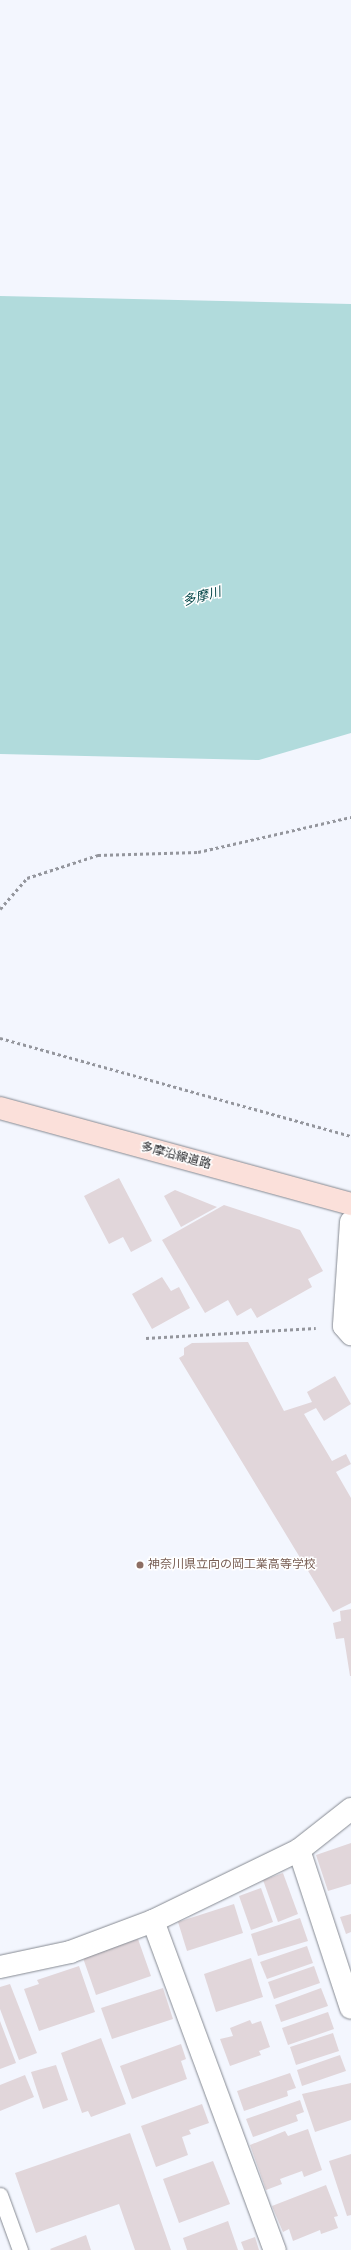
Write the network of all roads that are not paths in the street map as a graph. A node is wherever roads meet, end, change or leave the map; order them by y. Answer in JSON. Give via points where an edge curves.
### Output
{"nodes":[{"id":1,"x":0,"y":1108,"type":"edge"},
{"id":2,"x":351,"y":1204,"type":"edge"},
{"id":3,"x":351,"y":1222,"type":"edge"},
{"id":4,"x":348,"y":1330,"type":"edge"},
{"id":5,"x":351,"y":1808,"type":"edge"},
{"id":6,"x":299,"y":1850,"type":"junction"},
{"id":7,"x":152,"y":1921,"type":"junction"},
{"id":8,"x":0,"y":1967,"type":"edge"},
{"id":9,"x":351,"y":2008,"type":"edge"},
{"id":10,"x":0,"y":2195,"type":"edge"},
{"id":11,"x":20,"y":2250,"type":"edge"},
{"id":12,"x":275,"y":2250,"type":"edge"}],
"edges":[{"from":1,"to":2,"type":"main road","name":"多摩沿線道路"},
{"from":3,"to":4,"type":"street"},
{"from":5,"to":6,"type":"street"},
{"from":6,"to":7,"type":"street"},
{"from":6,"to":9,"type":"street"},
{"from":7,"to":8,"type":"street","via":[[70,1952]]},
{"from":7,"to":12,"type":"street"},
{"from":10,"to":11,"type":"lane"}]}
